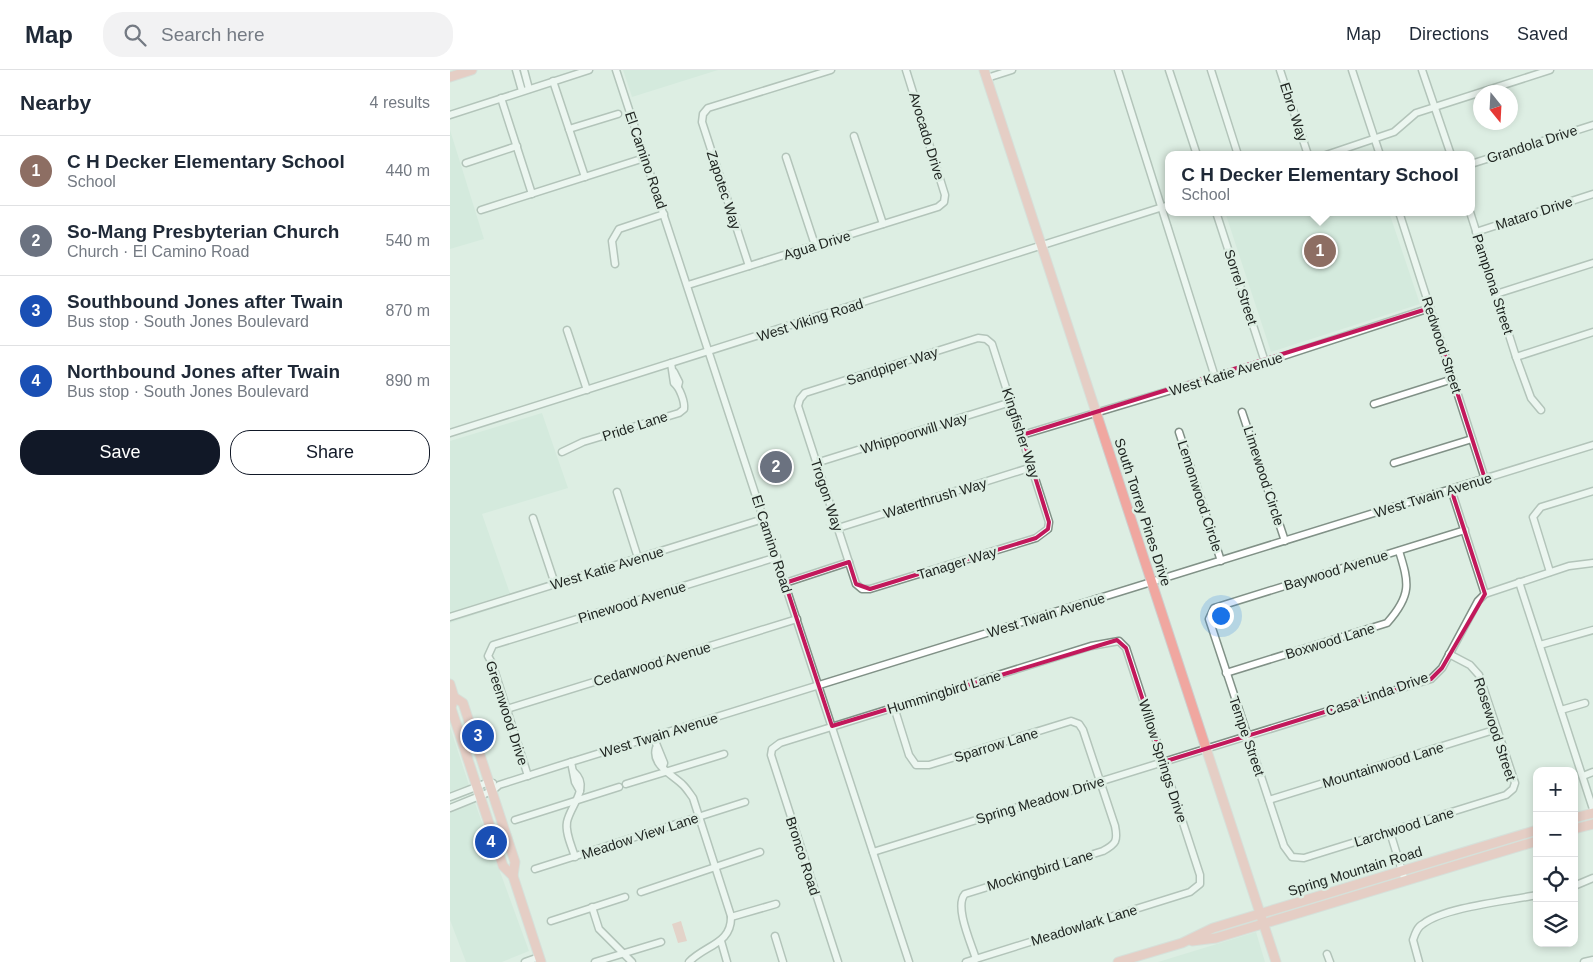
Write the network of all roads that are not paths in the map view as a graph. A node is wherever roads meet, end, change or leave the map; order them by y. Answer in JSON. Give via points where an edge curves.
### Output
{"nodes":[{"id":1,"x":472,"y":70,"type":"edge"},
{"id":2,"x":516,"y":70,"type":"edge"},
{"id":3,"x":524,"y":70,"type":"edge"},
{"id":4,"x":589,"y":70,"type":"edge"},
{"id":5,"x":616,"y":70,"type":"edge"},
{"id":6,"x":831,"y":70,"type":"edge"},
{"id":7,"x":906,"y":70,"type":"edge"},
{"id":8,"x":1012,"y":70,"type":"edge"},
{"id":9,"x":1118,"y":70,"type":"edge"},
{"id":10,"x":1169,"y":70,"type":"edge"},
{"id":11,"x":1210,"y":70,"type":"edge"},
{"id":12,"x":1280,"y":70,"type":"edge"},
{"id":13,"x":1352,"y":70,"type":"edge"},
{"id":14,"x":1422,"y":70,"type":"edge"},
{"id":15,"x":1550,"y":70,"type":"edge"},
{"id":16,"x":985,"y":74,"type":"edge"},
{"id":17,"x":450,"y":77,"type":"edge"},
{"id":18,"x":553,"y":81,"type":"junction"},
{"id":19,"x":526,"y":90,"type":"junction"},
{"id":20,"x":501,"y":98,"type":"junction"},
{"id":21,"x":1435,"y":106,"type":"junction"},
{"id":22,"x":618,"y":114,"type":"dead end"},
{"id":23,"x":450,"y":115,"type":"edge"},
{"id":24,"x":1593,"y":125,"type":"edge"},
{"id":25,"x":569,"y":129,"type":"junction"},
{"id":26,"x":854,"y":136,"type":"dead end"},
{"id":27,"x":1375,"y":139,"type":"junction"},
{"id":28,"x":516,"y":146,"type":"junction"},
{"id":29,"x":1196,"y":151,"type":"edge"},
{"id":30,"x":1237,"y":151,"type":"edge"},
{"id":31,"x":1307,"y":151,"type":"edge"},
{"id":32,"x":1338,"y":151,"type":"edge"},
{"id":33,"x":1379,"y":151,"type":"edge"},
{"id":34,"x":1450,"y":151,"type":"edge"},
{"id":35,"x":786,"y":157,"type":"dead end"},
{"id":36,"x":638,"y":160,"type":"dead end"},
{"id":37,"x":466,"y":163,"type":"dead end"},
{"id":38,"x":1475,"y":163,"type":"edge"},
{"id":39,"x":585,"y":177,"type":"junction"},
{"id":40,"x":532,"y":194,"type":"junction"},
{"id":41,"x":1593,"y":194,"type":"edge"},
{"id":42,"x":944,"y":202,"type":"joint"},
{"id":43,"x":1165,"y":206,"type":"edge"},
{"id":44,"x":1161,"y":207,"type":"junction"},
{"id":45,"x":481,"y":210,"type":"dead end"},
{"id":46,"x":664,"y":214,"type":"junction"},
{"id":47,"x":1217,"y":216,"type":"edge"},
{"id":48,"x":1399,"y":216,"type":"edge"},
{"id":49,"x":1471,"y":216,"type":"edge"},
{"id":50,"x":883,"y":224,"type":"junction"},
{"id":51,"x":1476,"y":232,"type":"junction"},
{"id":52,"x":815,"y":246,"type":"junction"},
{"id":53,"x":1042,"y":246,"type":"junction"},
{"id":54,"x":1593,"y":263,"type":"edge"},
{"id":55,"x":615,"y":264,"type":"dead end"},
{"id":56,"x":749,"y":266,"type":"junction"},
{"id":57,"x":688,"y":285,"type":"junction"},
{"id":58,"x":1496,"y":294,"type":"junction"},
{"id":59,"x":1430,"y":308,"type":"junction"},
{"id":60,"x":567,"y":330,"type":"dead end"},
{"id":61,"x":1592,"y":335,"type":"edge"},
{"id":62,"x":986,"y":339,"type":"joint"},
{"id":63,"x":709,"y":352,"type":"junction"},
{"id":64,"x":1516,"y":357,"type":"junction"},
{"id":65,"x":1266,"y":362,"type":"junction"},
{"id":66,"x":671,"y":363,"type":"junction"},
{"id":67,"x":1215,"y":377,"type":"junction"},
{"id":68,"x":1453,"y":379,"type":"junction"},
{"id":69,"x":586,"y":390,"type":"junction"},
{"id":70,"x":800,"y":399,"type":"joint"},
{"id":71,"x":1011,"y":402,"type":"junction"},
{"id":72,"x":1374,"y":404,"type":"dead end"},
{"id":73,"x":1540,"y":410,"type":"dead end"},
{"id":74,"x":1096,"y":412,"type":"junction"},
{"id":75,"x":1242,"y":412,"type":"dead end"},
{"id":76,"x":1179,"y":432,"type":"dead end"},
{"id":77,"x":450,"y":433,"type":"edge"},
{"id":78,"x":1022,"y":434,"type":"junction"},
{"id":79,"x":1472,"y":439,"type":"junction"},
{"id":80,"x":1593,"y":445,"type":"edge"},
{"id":81,"x":562,"y":452,"type":"dead end"},
{"id":82,"x":816,"y":463,"type":"junction"},
{"id":83,"x":1394,"y":463,"type":"dead end"},
{"id":84,"x":1032,"y":467,"type":"junction"},
{"id":85,"x":1485,"y":479,"type":"junction"},
{"id":86,"x":1451,"y":489,"type":"junction"},
{"id":87,"x":1593,"y":491,"type":"edge"},
{"id":88,"x":617,"y":492,"type":"dead end"},
{"id":89,"x":532,"y":518,"type":"dead end"},
{"id":90,"x":764,"y":519,"type":"junction"},
{"id":91,"x":838,"y":528,"type":"junction"},
{"id":92,"x":1048,"y":529,"type":"joint"},
{"id":93,"x":1465,"y":530,"type":"junction"},
{"id":94,"x":1285,"y":541,"type":"junction"},
{"id":95,"x":1399,"y":551,"type":"junction"},
{"id":96,"x":777,"y":557,"type":"junction"},
{"id":97,"x":638,"y":558,"type":"junction"},
{"id":98,"x":1221,"y":561,"type":"junction"},
{"id":99,"x":849,"y":562,"type":"junction"},
{"id":100,"x":1593,"y":563,"type":"edge"},
{"id":101,"x":1550,"y":572,"type":"junction"},
{"id":102,"x":1152,"y":582,"type":"junction"},
{"id":103,"x":1519,"y":582,"type":"junction"},
{"id":104,"x":785,"y":583,"type":"junction"},
{"id":105,"x":555,"y":584,"type":"junction"},
{"id":106,"x":862,"y":588,"type":"joint"},
{"id":107,"x":1485,"y":594,"type":"junction"},
{"id":108,"x":1210,"y":613,"type":"joint"},
{"id":109,"x":450,"y":617,"type":"edge"},
{"id":110,"x":797,"y":619,"type":"junction"},
{"id":111,"x":1593,"y":630,"type":"edge"},
{"id":112,"x":1118,"y":641,"type":"joint"},
{"id":113,"x":1540,"y":645,"type":"junction"},
{"id":114,"x":489,"y":650,"type":"joint"},
{"id":115,"x":1449,"y":654,"type":"junction"},
{"id":116,"x":1226,"y":673,"type":"junction"},
{"id":117,"x":450,"y":684,"type":"edge"},
{"id":118,"x":818,"y":685,"type":"junction"},
{"id":119,"x":454,"y":697,"type":"junction"},
{"id":120,"x":1585,"y":702,"type":"dead end"},
{"id":121,"x":894,"y":707,"type":"junction"},
{"id":122,"x":507,"y":709,"type":"junction"},
{"id":123,"x":1561,"y":710,"type":"junction"},
{"id":124,"x":832,"y":726,"type":"junction"},
{"id":125,"x":1497,"y":729,"type":"junction"},
{"id":126,"x":653,"y":736,"type":"junction"},
{"id":127,"x":1248,"y":737,"type":"junction"},
{"id":128,"x":1206,"y":748,"type":"junction"},
{"id":129,"x":772,"y":750,"type":"joint"},
{"id":130,"x":724,"y":754,"type":"dead end"},
{"id":131,"x":571,"y":762,"type":"junction"},
{"id":132,"x":1163,"y":762,"type":"junction"},
{"id":133,"x":664,"y":769,"type":"junction"},
{"id":134,"x":1593,"y":772,"type":"edge"},
{"id":135,"x":528,"y":776,"type":"junction"},
{"id":136,"x":1583,"y":776,"type":"junction"},
{"id":137,"x":1100,"y":781,"type":"junction"},
{"id":138,"x":493,"y":786,"type":"junction"},
{"id":139,"x":477,"y":787,"type":"junction"},
{"id":140,"x":1514,"y":790,"type":"joint"},
{"id":141,"x":480,"y":796,"type":"junction"},
{"id":142,"x":450,"y":797,"type":"edge"},
{"id":143,"x":578,"y":800,"type":"junction"},
{"id":144,"x":1269,"y":800,"type":"junction"},
{"id":145,"x":745,"y":802,"type":"dead end"},
{"id":146,"x":450,"y":808,"type":"edge"},
{"id":147,"x":1593,"y":809,"type":"edge"},
{"id":148,"x":1593,"y":813,"type":"edge"},
{"id":149,"x":699,"y":817,"type":"junction"},
{"id":150,"x":1578,"y":817,"type":"edge"},
{"id":151,"x":515,"y":820,"type":"dead end"},
{"id":152,"x":1593,"y":824,"type":"edge"},
{"id":153,"x":1578,"y":828,"type":"edge"},
{"id":154,"x":1533,"y":831,"type":"edge"},
{"id":155,"x":1390,"y":832,"type":"junction"},
{"id":156,"x":1533,"y":842,"type":"edge"},
{"id":157,"x":760,"y":852,"type":"dead end"},
{"id":158,"x":873,"y":852,"type":"junction"},
{"id":159,"x":575,"y":856,"type":"junction"},
{"id":160,"x":1292,"y":857,"type":"joint"},
{"id":161,"x":717,"y":868,"type":"junction"},
{"id":162,"x":535,"y":869,"type":"dead end"},
{"id":163,"x":1402,"y":871,"type":"junction"},
{"id":164,"x":512,"y":876,"type":"junction"},
{"id":165,"x":1593,"y":878,"type":"edge"},
{"id":166,"x":1405,"y":880,"type":"junction"},
{"id":167,"x":1200,"y":884,"type":"joint"},
{"id":168,"x":1578,"y":884,"type":"edge"},
{"id":169,"x":641,"y":892,"type":"dead end"},
{"id":170,"x":1533,"y":896,"type":"edge"},
{"id":171,"x":625,"y":897,"type":"dead end"},
{"id":172,"x":776,"y":904,"type":"dead end"},
{"id":173,"x":592,"y":907,"type":"junction"},
{"id":174,"x":1260,"y":914,"type":"junction"},
{"id":175,"x":731,"y":918,"type":"junction"},
{"id":176,"x":551,"y":921,"type":"dead end"},
{"id":177,"x":1263,"y":924,"type":"junction"},
{"id":178,"x":774,"y":936,"type":"dead end"},
{"id":179,"x":721,"y":941,"type":"junction"},
{"id":180,"x":662,"y":942,"type":"dead end"},
{"id":181,"x":1182,"y":942,"type":"junction"},
{"id":182,"x":624,"y":953,"type":"junction"},
{"id":183,"x":1327,"y":954,"type":"dead end"},
{"id":184,"x":540,"y":959,"type":"edge"},
{"id":185,"x":976,"y":959,"type":"junction"},
{"id":186,"x":1593,"y":960,"type":"edge"},
{"id":187,"x":525,"y":962,"type":"edge"},
{"id":188,"x":595,"y":962,"type":"edge"},
{"id":189,"x":632,"y":962,"type":"edge"},
{"id":190,"x":689,"y":962,"type":"edge"},
{"id":191,"x":727,"y":962,"type":"edge"},
{"id":192,"x":782,"y":962,"type":"edge"},
{"id":193,"x":838,"y":962,"type":"edge"},
{"id":194,"x":909,"y":962,"type":"edge"},
{"id":195,"x":966,"y":962,"type":"edge"},
{"id":196,"x":1118,"y":962,"type":"edge"},
{"id":197,"x":1276,"y":962,"type":"edge"},
{"id":198,"x":1330,"y":962,"type":"edge"},
{"id":199,"x":1419,"y":962,"type":"edge"},
{"id":200,"x":1584,"y":962,"type":"edge"}],
"edges":[{"from":1,"to":17,"type":"main road"},
{"from":2,"to":19,"type":"street"},
{"from":3,"to":19,"type":"street"},
{"from":4,"to":18,"type":"street"},
{"from":5,"to":46,"type":"street","name":"El Camino Road"},
{"from":6,"to":56,"type":"street","name":"Zapotec Way","via":[[708,108],[703,114],[702,122]]},
{"from":7,"to":42,"type":"street","name":"Avocado Drive","via":[[945,195]]},
{"from":8,"to":16,"type":"street"},
{"from":9,"to":44,"type":"street"},
{"from":10,"to":29,"type":"street"},
{"from":11,"to":30,"type":"street"},
{"from":12,"to":31,"type":"street","name":"Ebro Way"},
{"from":13,"to":27,"type":"street"},
{"from":14,"to":21,"type":"street"},
{"from":15,"to":21,"type":"street"},
{"from":16,"to":53,"type":"main road","name":"South Torrey Pines Drive"},
{"from":18,"to":19,"type":"street"},
{"from":18,"to":25,"type":"street"},
{"from":19,"to":20,"type":"street"},
{"from":20,"to":23,"type":"street"},
{"from":20,"to":28,"type":"street"},
{"from":21,"to":27,"type":"street","via":[[1416,113],[1394,132]]},
{"from":21,"to":34,"type":"street"},
{"from":22,"to":25,"type":"street"},
{"from":24,"to":38,"type":"street","name":"Grandola Drive"},
{"from":25,"to":39,"type":"street"},
{"from":26,"to":50,"type":"street"},
{"from":27,"to":32,"type":"street"},
{"from":27,"to":33,"type":"street"},
{"from":28,"to":37,"type":"street"},
{"from":28,"to":40,"type":"street"},
{"from":35,"to":52,"type":"street"},
{"from":36,"to":39,"type":"street"},
{"from":39,"to":40,"type":"street"},
{"from":40,"to":45,"type":"street"},
{"from":41,"to":51,"type":"street","name":"Mataro Drive"},
{"from":42,"to":50,"type":"street","name":"Agua Drive","via":[[938,207]]},
{"from":43,"to":44,"type":"street","name":"West Viking Road"},
{"from":44,"to":53,"type":"street","name":"West Viking Road"},
{"from":44,"to":67,"type":"street"},
{"from":46,"to":55,"type":"street","via":[[619,228],[612,241]]},
{"from":46,"to":57,"type":"street","name":"El Camino Road"},
{"from":47,"to":65,"type":"street","name":"Sorrel Street"},
{"from":48,"to":59,"type":"street","name":"Redwood Street"},
{"from":49,"to":51,"type":"street","name":"Pamplona Street"},
{"from":50,"to":52,"type":"street","name":"Agua Drive"},
{"from":51,"to":58,"type":"street","name":"Pamplona Street"},
{"from":52,"to":56,"type":"street","name":"Agua Drive"},
{"from":53,"to":63,"type":"street","name":"West Viking Road"},
{"from":53,"to":74,"type":"main road","name":"South Torrey Pines Drive"},
{"from":54,"to":58,"type":"street"},
{"from":56,"to":57,"type":"street","name":"Agua Drive"},
{"from":57,"to":63,"type":"street","name":"El Camino Road"},
{"from":58,"to":64,"type":"street","name":"Pamplona Street"},
{"from":59,"to":65,"type":"street","name":"West Katie Avenue"},
{"from":59,"to":68,"type":"street","name":"Redwood Street"},
{"from":60,"to":69,"type":"street"},
{"from":61,"to":64,"type":"street"},
{"from":62,"to":70,"type":"street","name":"Sandpiper Way","via":[[978,338],[823,388]]},
{"from":62,"to":71,"type":"street","name":"Kingfisher Way","via":[[992,344]]},
{"from":63,"to":66,"type":"street","name":"West Viking Road"},
{"from":63,"to":90,"type":"street","name":"El Camino Road"},
{"from":64,"to":73,"type":"street","name":"Pamplona Street","via":[[1531,398]]},
{"from":65,"to":67,"type":"street","name":"West Katie Avenue"},
{"from":66,"to":69,"type":"street","name":"West Viking Road"},
{"from":66,"to":81,"type":"street","name":"Pride Lane","via":[[672,377],[685,403],[684,409]]},
{"from":67,"to":74,"type":"street","name":"West Katie Avenue"},
{"from":68,"to":72,"type":"street"},
{"from":68,"to":79,"type":"street","name":"Redwood Street"},
{"from":69,"to":77,"type":"street","name":"West Viking Road"},
{"from":70,"to":82,"type":"street","name":"Trogon Way","via":[[798,406]]},
{"from":71,"to":78,"type":"street","name":"Kingfisher Way"},
{"from":71,"to":82,"type":"street","name":"Whippoorwill Way"},
{"from":74,"to":78,"type":"street","name":"West Katie Avenue"},
{"from":74,"to":102,"type":"main road","name":"South Torrey Pines Drive"},
{"from":75,"to":94,"type":"street","name":"Limewood Circle"},
{"from":76,"to":98,"type":"street","name":"Lemonwood Circle"},
{"from":78,"to":84,"type":"street","name":"Kingfisher Way"},
{"from":79,"to":83,"type":"street"},
{"from":79,"to":85,"type":"street","name":"Redwood Street"},
{"from":80,"to":85,"type":"street","name":"West Twain Avenue"},
{"from":82,"to":91,"type":"street","name":"Trogon Way"},
{"from":84,"to":91,"type":"street","name":"Waterthrush Way"},
{"from":84,"to":92,"type":"street","name":"Kingfisher Way","via":[[1049,522]]},
{"from":85,"to":86,"type":"street","name":"West Twain Avenue"},
{"from":86,"to":93,"type":"street"},
{"from":86,"to":94,"type":"street","name":"West Twain Avenue"},
{"from":87,"to":101,"type":"street","via":[[1541,507],[1535,513]]},
{"from":88,"to":97,"type":"street"},
{"from":89,"to":105,"type":"street"},
{"from":90,"to":96,"type":"street","name":"El Camino Road"},
{"from":90,"to":97,"type":"street","name":"West Katie Avenue"},
{"from":91,"to":99,"type":"street","name":"Trogon Way"},
{"from":92,"to":106,"type":"street","name":"Tanager Way","via":[[1036,538],[870,589]]},
{"from":93,"to":95,"type":"street","name":"Baywood Avenue"},
{"from":93,"to":107,"type":"street"},
{"from":94,"to":98,"type":"street","name":"West Twain Avenue"},
{"from":95,"to":108,"type":"street","name":"Baywood Avenue","via":[[1214,608]]},
{"from":95,"to":116,"type":"street","name":"Boxwood Lane","via":[[1408,583],[1388,623]]},
{"from":96,"to":104,"type":"street","name":"El Camino Road"},
{"from":96,"to":114,"type":"street","name":"Pinewood Avenue","via":[[499,642]]},
{"from":97,"to":105,"type":"street","name":"West Katie Avenue"},
{"from":98,"to":102,"type":"street","name":"West Twain Avenue"},
{"from":99,"to":104,"type":"street"},
{"from":99,"to":106,"type":"street","name":"Trogon Way","via":[[856,584]]},
{"from":100,"to":101,"type":"street"},
{"from":101,"to":103,"type":"street"},
{"from":102,"to":118,"type":"street","name":"West Twain Avenue"},
{"from":102,"to":128,"type":"main road","name":"South Torrey Pines Drive"},
{"from":103,"to":107,"type":"street"},
{"from":103,"to":113,"type":"street"},
{"from":104,"to":110,"type":"street","name":"El Camino Road"},
{"from":105,"to":109,"type":"street","name":"West Katie Avenue"},
{"from":107,"to":115,"type":"street","name":"Casa Linda Drive"},
{"from":108,"to":116,"type":"street","name":"Tempe Street","via":[[1209,619]]},
{"from":110,"to":118,"type":"street","name":"El Camino Road"},
{"from":110,"to":122,"type":"street","name":"Cedarwood Avenue"},
{"from":111,"to":113,"type":"street"},
{"from":112,"to":121,"type":"street","name":"Hummingbird Lane","via":[[1091,646]]},
{"from":112,"to":132,"type":"street","name":"Willow Springs Drive","via":[[1126,648]]},
{"from":113,"to":123,"type":"street"},
{"from":114,"to":122,"type":"street","name":"Greenwood Drive","via":[[488,656]]},
{"from":115,"to":125,"type":"street","name":"Rosewood Street","via":[[1470,665],[1479,675]]},
{"from":115,"to":127,"type":"street","name":"Casa Linda Drive","via":[[1431,679]]},
{"from":116,"to":127,"type":"street","name":"Tempe Street"},
{"from":117,"to":119,"type":"main road"},
{"from":118,"to":124,"type":"street","name":"El Camino Road"},
{"from":118,"to":126,"type":"street","name":"West Twain Avenue"},
{"from":119,"to":138,"type":"main road","via":[[463,703]]},
{"from":119,"to":139,"type":"main road","via":[[451,708]]},
{"from":120,"to":123,"type":"street"},
{"from":121,"to":124,"type":"street","name":"Hummingbird Lane"},
{"from":121,"to":137,"type":"street","name":"Sparrow Lane","via":[[909,755],[916,764],[929,765],[1074,722],[1083,730]]},
{"from":122,"to":135,"type":"street","name":"Greenwood Drive"},
{"from":123,"to":136,"type":"street"},
{"from":124,"to":129,"type":"street","name":"Hummingbird Lane","via":[[780,742]]},
{"from":124,"to":158,"type":"street","name":"El Camino Road"},
{"from":125,"to":140,"type":"street","name":"Rosewood Street","via":[[1515,784]]},
{"from":125,"to":144,"type":"street","name":"Mountainwood Lane"},
{"from":126,"to":131,"type":"street","name":"West Twain Avenue"},
{"from":126,"to":133,"type":"street","via":[[657,759]]},
{"from":127,"to":128,"type":"street","name":"Casa Linda Drive"},
{"from":127,"to":144,"type":"street","name":"Tempe Street"},
{"from":128,"to":132,"type":"street","name":"Spring Meadow Drive"},
{"from":128,"to":174,"type":"main road","name":"South Torrey Pines Drive"},
{"from":129,"to":193,"type":"street","name":"Bronco Road","via":[[770,755]]},
{"from":130,"to":133,"type":"street"},
{"from":131,"to":135,"type":"street","name":"West Twain Avenue"},
{"from":131,"to":143,"type":"street","via":[[580,791]]},
{"from":132,"to":137,"type":"street","name":"Spring Meadow Drive"},
{"from":132,"to":167,"type":"street","name":"Willow Springs Drive","via":[[1200,875]]},
{"from":133,"to":143,"type":"street"},
{"from":133,"to":149,"type":"street","via":[[693,798]]},
{"from":134,"to":136,"type":"street"},
{"from":135,"to":138,"type":"street","name":"West Twain Avenue"},
{"from":136,"to":147,"type":"street"},
{"from":137,"to":158,"type":"street","name":"Spring Meadow Drive"},
{"from":137,"to":185,"type":"street","name":"Mockingbird Lane","via":[[1117,841],[1103,850],[965,894],[961,898],[961,911]]},
{"from":138,"to":139,"type":"street","name":"West Twain Avenue"},
{"from":138,"to":141,"type":"street","name":"West Twain Avenue"},
{"from":138,"to":164,"type":"main road","via":[[515,862]]},
{"from":139,"to":141,"type":"main road"},
{"from":139,"to":142,"type":"street","name":"West Twain Avenue"},
{"from":140,"to":155,"type":"street","name":"Larchwood Lane"},
{"from":141,"to":146,"type":"street","name":"West Twain Avenue"},
{"from":141,"to":164,"type":"main road","via":[[503,866]]},
{"from":143,"to":151,"type":"street"},
{"from":143,"to":159,"type":"street","via":[[567,823]]},
{"from":144,"to":160,"type":"street","name":"Tempe Street","via":[[1284,846]]},
{"from":145,"to":149,"type":"street","name":"Meadow View Lane"},
{"from":148,"to":150,"type":"main road"},
{"from":149,"to":159,"type":"street","name":"Meadow View Lane"},
{"from":149,"to":161,"type":"street"},
{"from":152,"to":153,"type":"main road"},
{"from":154,"to":163,"type":"main road","name":"Spring Mountain Road"},
{"from":155,"to":160,"type":"street","name":"Larchwood Lane","via":[[1304,858]]},
{"from":155,"to":163,"type":"street"},
{"from":156,"to":166,"type":"main road","name":"Spring Mountain Road"},
{"from":157,"to":161,"type":"street"},
{"from":158,"to":194,"type":"street","name":"El Camino Road"},
{"from":159,"to":162,"type":"street","name":"Meadow View Lane"},
{"from":161,"to":169,"type":"street"},
{"from":161,"to":175,"type":"street"},
{"from":163,"to":166,"type":"street"},
{"from":163,"to":174,"type":"main road","name":"Spring Mountain Road"},
{"from":164,"to":184,"type":"main road"},
{"from":165,"to":168,"type":"street"},
{"from":166,"to":177,"type":"main road","name":"Spring Mountain Road"},
{"from":167,"to":185,"type":"street","name":"Meadowlark Lane","via":[[1190,892]]},
{"from":170,"to":199,"type":"street","via":[[1461,909],[1432,918],[1421,925],[1413,940]]},
{"from":171,"to":173,"type":"street"},
{"from":172,"to":175,"type":"street"},
{"from":173,"to":176,"type":"street"},
{"from":173,"to":182,"type":"street","via":[[599,928]]},
{"from":174,"to":177,"type":"main road","name":"South Torrey Pines Drive"},
{"from":174,"to":181,"type":"main road","name":"Spring Mountain Road","via":[[1212,928]]},
{"from":175,"to":179,"type":"street","via":[[732,926]]},
{"from":177,"to":181,"type":"main road","name":"Spring Mountain Road","via":[[1216,938]]},
{"from":177,"to":197,"type":"main road","name":"South Torrey Pines Drive"},
{"from":178,"to":192,"type":"street"},
{"from":179,"to":190,"type":"street","via":[[696,954]]},
{"from":179,"to":191,"type":"street"},
{"from":180,"to":182,"type":"street"},
{"from":181,"to":196,"type":"main road","name":"Spring Mountain Road"},
{"from":182,"to":188,"type":"street"},
{"from":182,"to":189,"type":"street"},
{"from":183,"to":198,"type":"street"},
{"from":184,"to":187,"type":"street"},
{"from":185,"to":195,"type":"street","name":"Meadowlark Lane"},
{"from":186,"to":200,"type":"street"}]}
